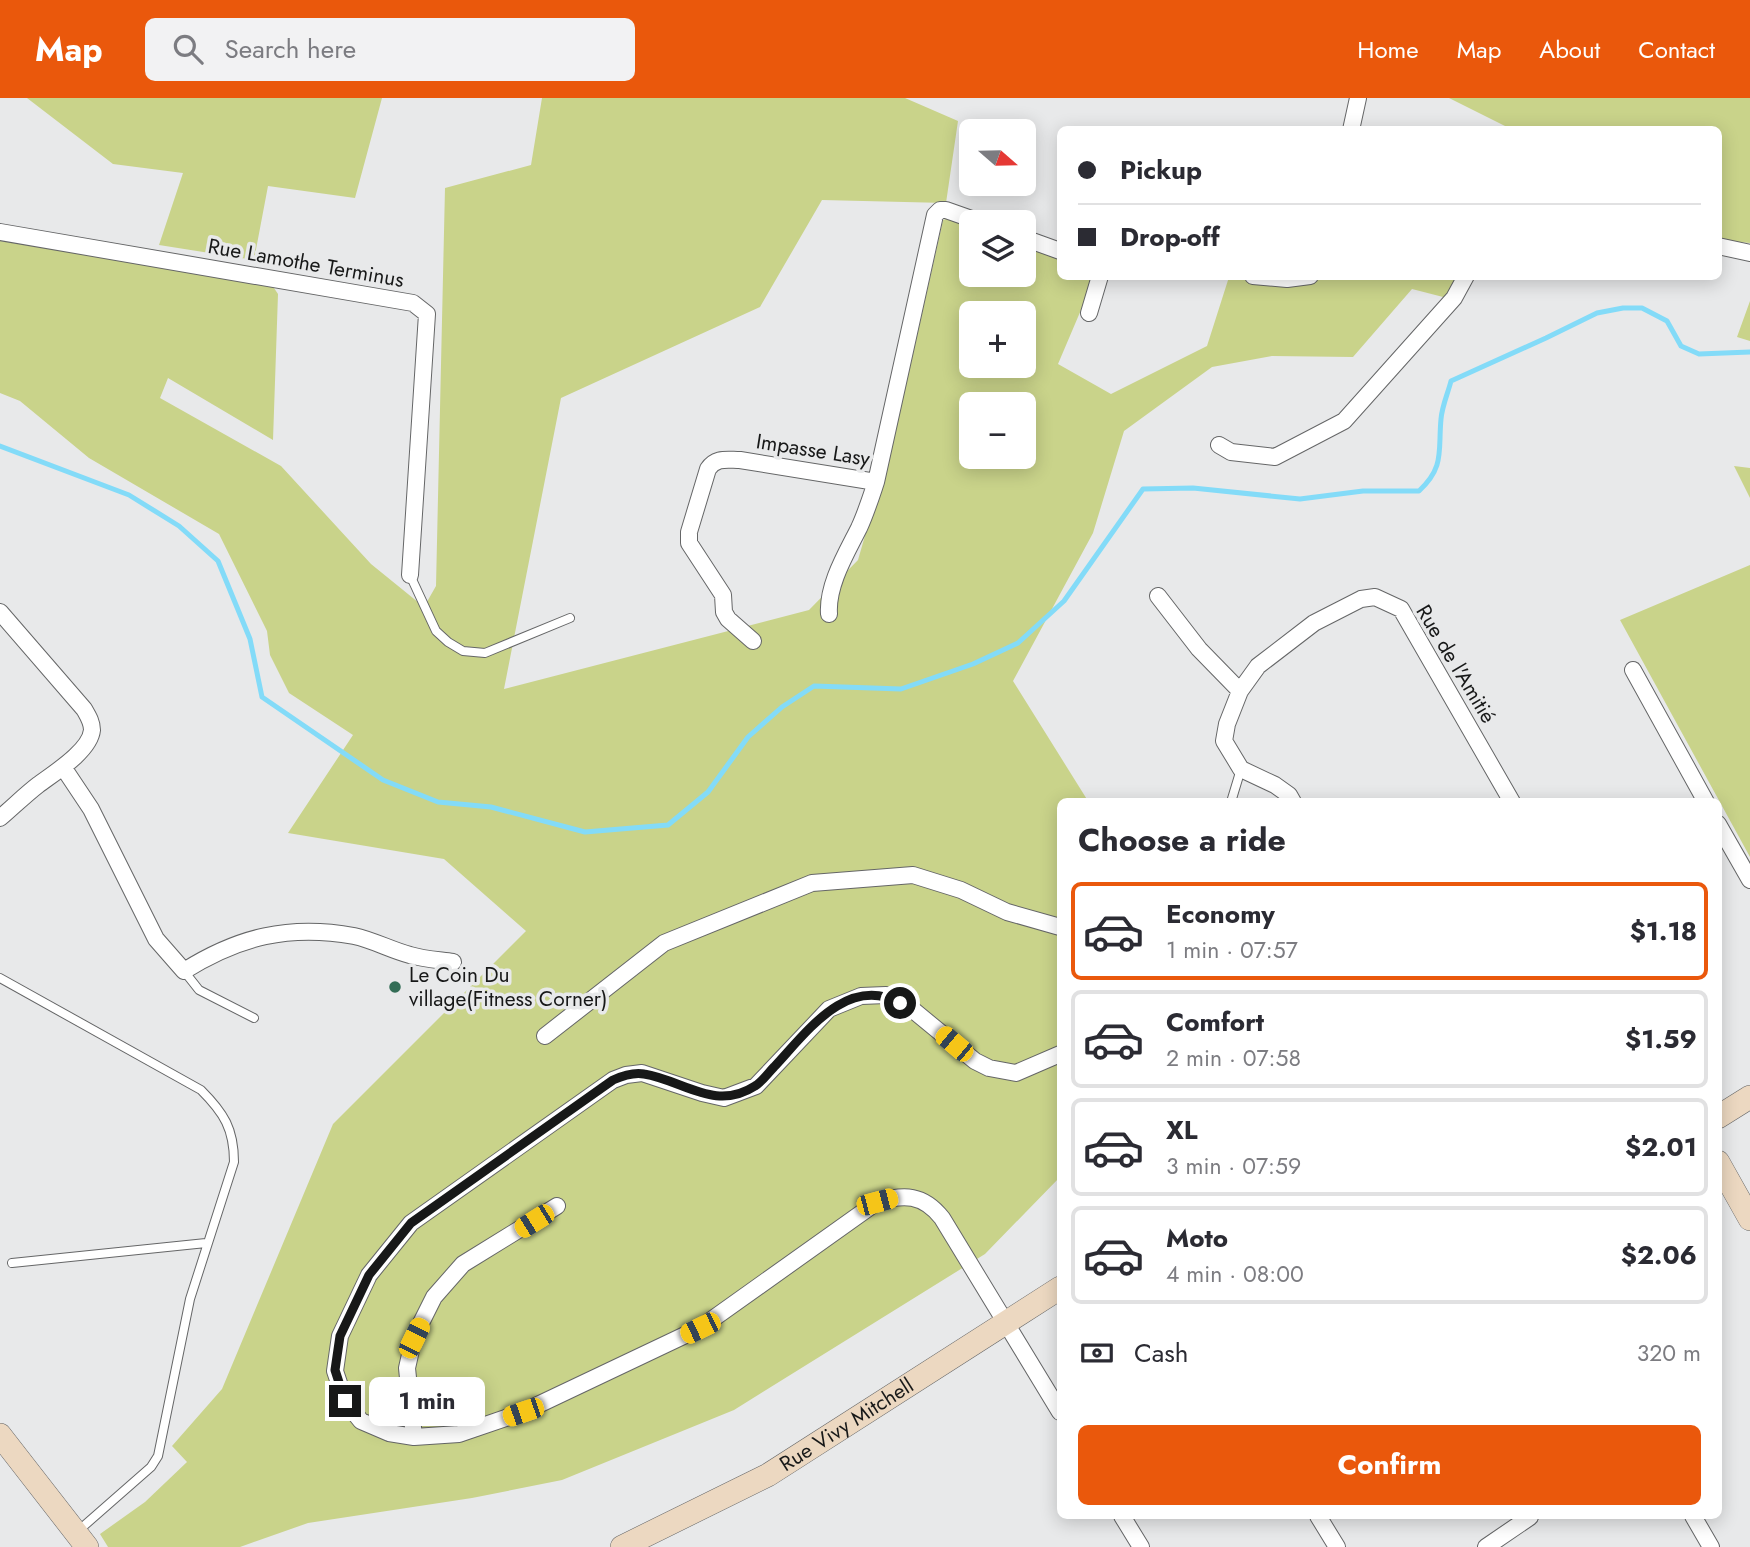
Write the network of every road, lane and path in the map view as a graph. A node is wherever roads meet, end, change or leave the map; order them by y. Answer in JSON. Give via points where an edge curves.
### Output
{"nodes":[{"id":1,"x":1358,"y":98,"type":"edge"},
{"id":2,"x":1352,"y":126,"type":"edge"},
{"id":3,"x":959,"y":215,"type":"edge"},
{"id":4,"x":0,"y":232,"type":"edge"},
{"id":5,"x":1036,"y":242,"type":"edge"},
{"id":6,"x":1722,"y":247,"type":"edge"},
{"id":7,"x":1057,"y":250,"type":"edge"},
{"id":8,"x":1750,"y":253,"type":"edge"},
{"id":9,"x":1099,"y":280,"type":"edge"},
{"id":10,"x":1464,"y":280,"type":"edge"},
{"id":11,"x":1089,"y":313,"type":"dead end"},
{"id":12,"x":1219,"y":445,"type":"dead end"},
{"id":13,"x":876,"y":482,"type":"junction"},
{"id":14,"x":410,"y":575,"type":"joint"},
{"id":15,"x":1158,"y":596,"type":"dead end"},
{"id":16,"x":0,"y":612,"type":"edge"},
{"id":17,"x":829,"y":614,"type":"dead end"},
{"id":18,"x":570,"y":618,"type":"dead end"},
{"id":19,"x":752,"y":641,"type":"dead end"},
{"id":20,"x":1633,"y":670,"type":"dead end"},
{"id":21,"x":1240,"y":691,"type":"junction"},
{"id":22,"x":63,"y":767,"type":"junction"},
{"id":23,"x":1241,"y":769,"type":"junction"},
{"id":24,"x":1232,"y":798,"type":"edge"},
{"id":25,"x":1289,"y":798,"type":"edge"},
{"id":26,"x":1510,"y":798,"type":"edge"},
{"id":27,"x":1704,"y":798,"type":"edge"},
{"id":28,"x":0,"y":818,"type":"edge"},
{"id":29,"x":1722,"y":835,"type":"edge"},
{"id":30,"x":1750,"y":880,"type":"edge"},
{"id":31,"x":1057,"y":926,"type":"edge"},
{"id":32,"x":453,"y":962,"type":"dead end"},
{"id":33,"x":184,"y":971,"type":"junction"},
{"id":34,"x":0,"y":978,"type":"edge"},
{"id":35,"x":254,"y":1018,"type":"dead end"},
{"id":36,"x":545,"y":1036,"type":"dead end"},
{"id":37,"x":1057,"y":1055,"type":"edge"},
{"id":38,"x":1750,"y":1097,"type":"edge"},
{"id":39,"x":1722,"y":1114,"type":"edge"},
{"id":40,"x":1722,"y":1169,"type":"edge"},
{"id":41,"x":557,"y":1206,"type":"dead end"},
{"id":42,"x":1750,"y":1219,"type":"edge"},
{"id":43,"x":206,"y":1243,"type":"junction"},
{"id":44,"x":12,"y":1263,"type":"dead end"},
{"id":45,"x":1057,"y":1290,"type":"edge"},
{"id":46,"x":1008,"y":1324,"type":"junction"},
{"id":47,"x":1057,"y":1407,"type":"edge"},
{"id":48,"x":0,"y":1435,"type":"edge"},
{"id":49,"x":414,"y":1437,"type":"junction"},
{"id":50,"x":1123,"y":1519,"type":"edge"},
{"id":51,"x":1320,"y":1519,"type":"edge"},
{"id":52,"x":1526,"y":1519,"type":"edge"},
{"id":53,"x":1695,"y":1519,"type":"edge"},
{"id":54,"x":81,"y":1540,"type":"edge"},
{"id":55,"x":1135,"y":1545,"type":"edge"},
{"id":56,"x":622,"y":1547,"type":"edge"},
{"id":57,"x":1337,"y":1547,"type":"edge"},
{"id":58,"x":1486,"y":1547,"type":"edge"},
{"id":59,"x":1711,"y":1547,"type":"edge"}],
"edges":[{"from":1,"to":2,"type":"street"},
{"from":3,"to":13,"type":"street","name":"Impasse Lasy","via":[[940,210],[935,215]]},
{"from":4,"to":14,"type":"street","name":"Rue Lamothe Terminus","via":[[421,307],[427,314]]},
{"from":5,"to":7,"type":"street"},
{"from":6,"to":8,"type":"street"},
{"from":9,"to":11,"type":"street"},
{"from":10,"to":12,"type":"street","via":[[1454,298],[1344,421],[1275,457],[1231,452]]},
{"from":13,"to":17,"type":"street","via":[[829,599]]},
{"from":13,"to":19,"type":"street","name":"Impasse Lasy","via":[[740,460],[712,463],[689,543],[723,595],[727,619]]},
{"from":14,"to":18,"type":"lane","via":[[436,631],[463,651],[485,653]]},
{"from":15,"to":21,"type":"street","via":[[1199,649]]},
{"from":16,"to":22,"type":"street","via":[[90,720],[87,744]]},
{"from":20,"to":27,"type":"street"},
{"from":21,"to":23,"type":"street","name":"Rue de l'Amitié","via":[[1224,741]]},
{"from":21,"to":26,"type":"street","name":"Rue de l'Amitié","via":[[1258,666],[1314,623],[1361,599],[1376,597],[1401,609]]},
{"from":22,"to":28,"type":"street"},
{"from":22,"to":33,"type":"street","via":[[91,809],[156,939]]},
{"from":23,"to":24,"type":"lane"},
{"from":23,"to":25,"type":"street","via":[[1275,785]]},
{"from":29,"to":30,"type":"street"},
{"from":31,"to":36,"type":"street","via":[[1007,912],[914,875],[812,883],[664,943]]},
{"from":32,"to":33,"type":"street","via":[[412,956],[355,936],[318,932],[275,934],[236,943]]},
{"from":33,"to":35,"type":"lane","via":[[200,990]]},
{"from":34,"to":43,"type":"lane","via":[[201,1090],[216,1105],[228,1122],[234,1162]]},
{"from":37,"to":49,"type":"street","via":[[1016,1073],[989,1069],[914,1010],[886,995],[861,996],[829,1009],[756,1086],[724,1098],[642,1073],[613,1080],[411,1223],[369,1275],[340,1336],[335,1370],[345,1401],[361,1420],[389,1433]]},
{"from":38,"to":39,"type":"street"},
{"from":40,"to":42,"type":"street"},
{"from":41,"to":49,"type":"street","via":[[464,1264],[434,1297],[414,1338],[407,1368]]},
{"from":43,"to":44,"type":"lane"},
{"from":43,"to":54,"type":"lane","via":[[190,1298],[158,1456]]},
{"from":45,"to":46,"type":"street","name":"Rue Vivy Mitchell"},
{"from":46,"to":47,"type":"street"},
{"from":46,"to":49,"type":"street","via":[[942,1218],[921,1200],[900,1196],[877,1202],[700,1328],[523,1412],[459,1434]]},
{"from":46,"to":56,"type":"street","name":"Rue Vivy Mitchell","via":[[768,1475]]},
{"from":48,"to":54,"type":"street"},
{"from":50,"to":55,"type":"street"},
{"from":51,"to":57,"type":"street"},
{"from":52,"to":58,"type":"street"},
{"from":53,"to":59,"type":"street"}]}
